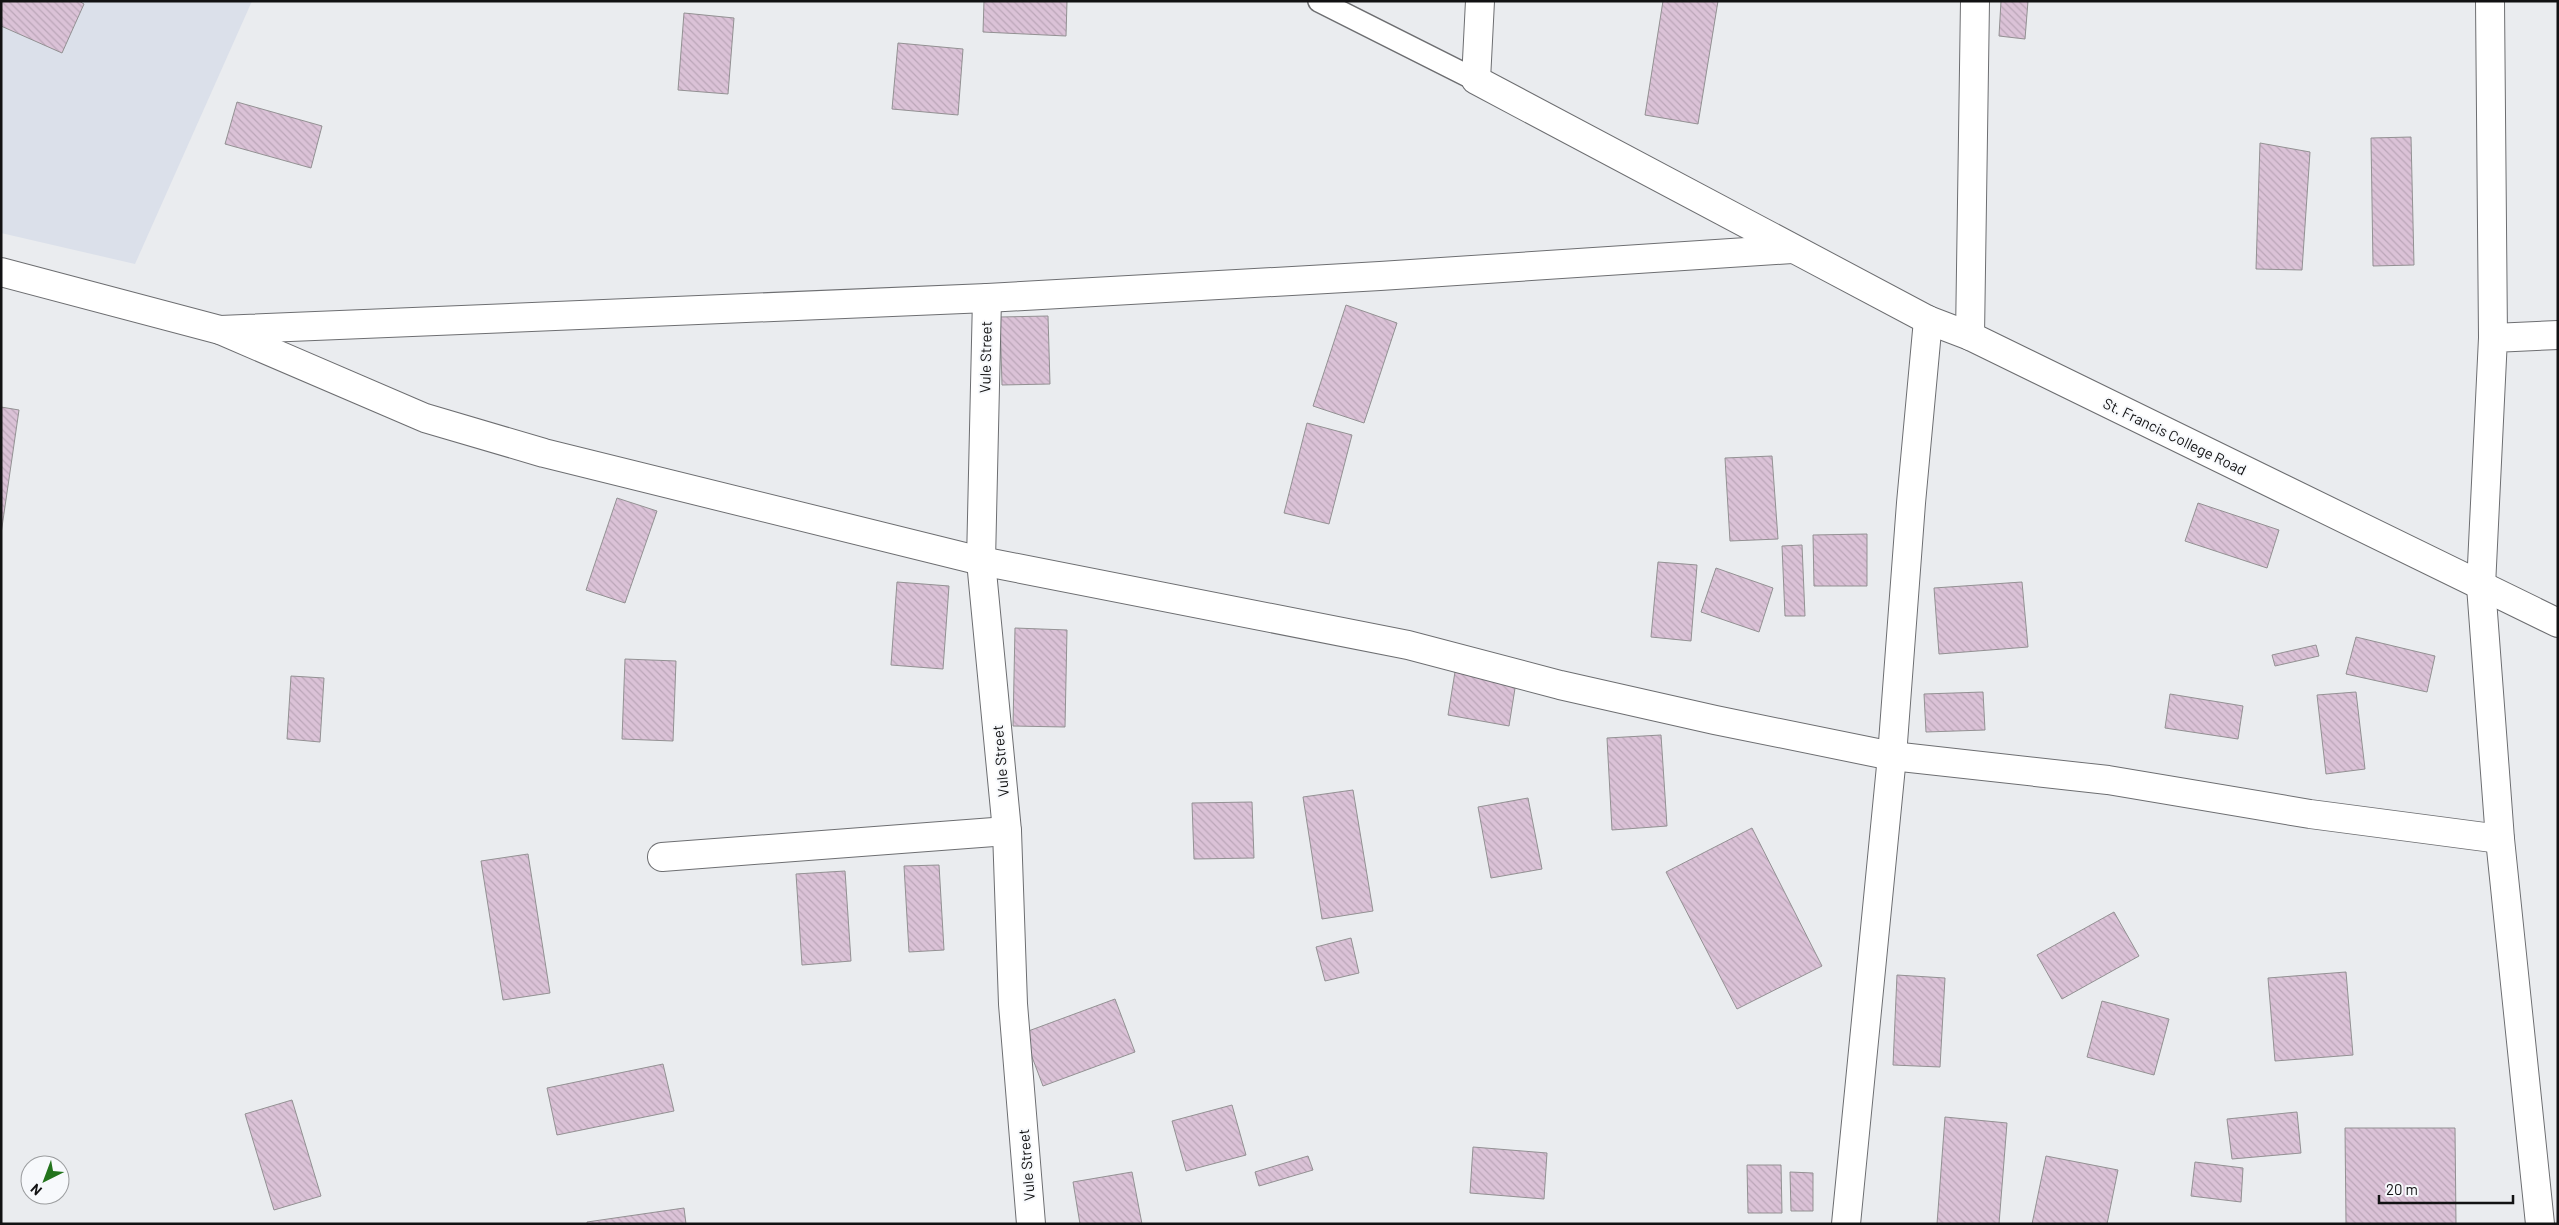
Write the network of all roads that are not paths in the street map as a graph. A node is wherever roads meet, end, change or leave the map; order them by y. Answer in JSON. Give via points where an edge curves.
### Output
{"nodes":[{"id":1,"x":1319,"y":1,"type":"edge"},
{"id":2,"x":1480,"y":1,"type":"edge"},
{"id":3,"x":1974,"y":1,"type":"edge"},
{"id":4,"x":2490,"y":1,"type":"edge"},
{"id":5,"x":1476,"y":80,"type":"junction"},
{"id":6,"x":1792,"y":249,"type":"junction"},
{"id":7,"x":1,"y":272,"type":"edge"},
{"id":8,"x":986,"y":298,"type":"junction"},
{"id":9,"x":1928,"y":320,"type":"junction"},
{"id":10,"x":220,"y":330,"type":"junction"},
{"id":11,"x":2558,"y":335,"type":"edge"},
{"id":12,"x":1970,"y":336,"type":"junction"},
{"id":13,"x":2493,"y":338,"type":"junction"},
{"id":14,"x":981,"y":561,"type":"junction"},
{"id":15,"x":2481,"y":586,"type":"junction"},
{"id":16,"x":2558,"y":623,"type":"edge"},
{"id":17,"x":1892,"y":756,"type":"junction"},
{"id":18,"x":1007,"y":831,"type":"junction"},
{"id":19,"x":2500,"y":839,"type":"junction"},
{"id":20,"x":662,"y":857,"type":"dead end"},
{"id":21,"x":1031,"y":1224,"type":"edge"},
{"id":22,"x":1846,"y":1224,"type":"edge"},
{"id":23,"x":2540,"y":1224,"type":"edge"}],
"edges":[{"from":1,"to":5,"type":"lane"},
{"from":2,"to":5,"type":"street"},
{"from":3,"to":12,"type":"street"},
{"from":4,"to":13,"type":"street"},
{"from":5,"to":6,"type":"street","name":"St. Francis College Road"},
{"from":6,"to":8,"type":"street"},
{"from":6,"to":9,"type":"street","name":"St. Francis College Road"},
{"from":7,"to":10,"type":"street"},
{"from":8,"to":10,"type":"street"},
{"from":8,"to":14,"type":"street","name":"Vule Street"},
{"from":9,"to":12,"type":"street","name":"St. Francis College Road"},
{"from":9,"to":17,"type":"street"},
{"from":10,"to":14,"type":"street","via":[[425,418],[544,453]]},
{"from":11,"to":13,"type":"street"},
{"from":12,"to":15,"type":"street","name":"St. Francis College Road"},
{"from":13,"to":15,"type":"street"},
{"from":14,"to":17,"type":"street","via":[[1408,645],[1560,685]]},
{"from":14,"to":18,"type":"street","name":"Vule Street"},
{"from":15,"to":16,"type":"street","name":"St. Francis College Road"},
{"from":15,"to":19,"type":"street"},
{"from":17,"to":19,"type":"street","via":[[2108,780],[2310,814]]},
{"from":17,"to":22,"type":"street"},
{"from":18,"to":20,"type":"street"},
{"from":18,"to":21,"type":"street","name":"Vule Street","via":[[1013,1004]]},
{"from":19,"to":23,"type":"street"}]}
